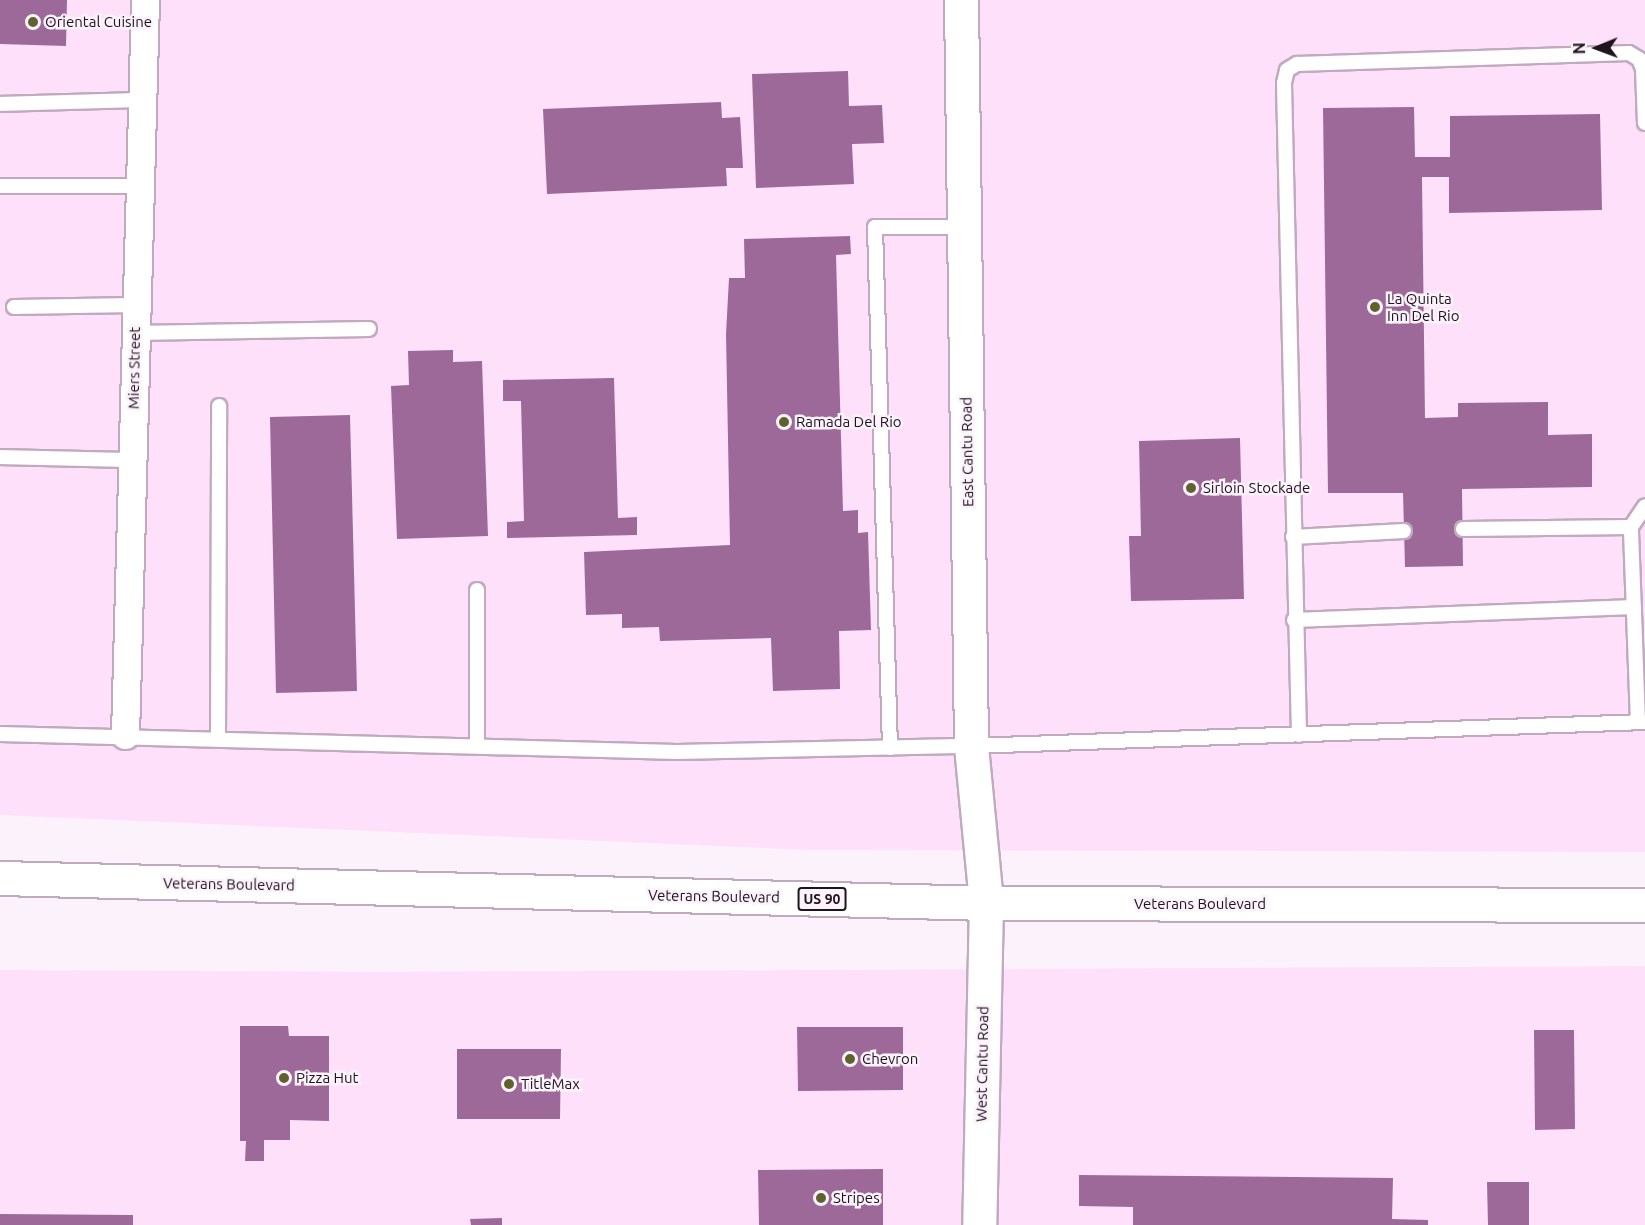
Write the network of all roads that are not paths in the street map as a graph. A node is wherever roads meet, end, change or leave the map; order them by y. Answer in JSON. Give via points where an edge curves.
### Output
{"nodes":[{"id":1,"x":145,"y":0,"type":"edge"},
{"id":2,"x":961,"y":0,"type":"edge"},
{"id":3,"x":141,"y":100,"type":"junction"},
{"id":4,"x":0,"y":104,"type":"edge"},
{"id":5,"x":1645,"y":123,"type":"edge"},
{"id":6,"x":0,"y":186,"type":"edge"},
{"id":7,"x":138,"y":186,"type":"junction"},
{"id":8,"x":964,"y":227,"type":"junction"},
{"id":9,"x":135,"y":305,"type":"junction"},
{"id":10,"x":14,"y":307,"type":"dead end"},
{"id":11,"x":369,"y":329,"type":"dead end"},
{"id":12,"x":134,"y":333,"type":"junction"},
{"id":13,"x":219,"y":406,"type":"dead end"},
{"id":14,"x":0,"y":457,"type":"edge"},
{"id":15,"x":132,"y":460,"type":"junction"},
{"id":16,"x":1645,"y":506,"type":"edge"},
{"id":17,"x":1631,"y":526,"type":"junction"},
{"id":18,"x":1463,"y":530,"type":"dead end"},
{"id":19,"x":1404,"y":531,"type":"dead end"},
{"id":20,"x":1293,"y":537,"type":"junction"},
{"id":21,"x":477,"y":590,"type":"dead end"},
{"id":22,"x":1634,"y":608,"type":"junction"},
{"id":23,"x":1294,"y":620,"type":"junction"},
{"id":24,"x":1642,"y":722,"type":"edge"},
{"id":25,"x":0,"y":734,"type":"edge"},
{"id":26,"x":125,"y":735,"type":"junction"},
{"id":27,"x":1299,"y":735,"type":"junction"},
{"id":28,"x":218,"y":738,"type":"junction"},
{"id":29,"x":477,"y":746,"type":"junction"},
{"id":30,"x":971,"y":746,"type":"junction"},
{"id":31,"x":890,"y":748,"type":"junction"},
{"id":32,"x":0,"y":878,"type":"edge"},
{"id":33,"x":986,"y":903,"type":"junction"},
{"id":34,"x":1645,"y":904,"type":"edge"},
{"id":35,"x":979,"y":1225,"type":"edge"}],
"edges":[{"from":1,"to":3,"type":"street","name":"Miers Street"},
{"from":2,"to":8,"type":"main road","name":"East Cantu Road"},
{"from":3,"to":4,"type":"lane"},
{"from":3,"to":7,"type":"street","name":"Miers Street"},
{"from":5,"to":20,"type":"lane","via":[[1643,69],[1629,53],[1297,64],[1287,70],[1284,82]]},
{"from":6,"to":7,"type":"lane"},
{"from":7,"to":9,"type":"street","name":"Miers Street"},
{"from":8,"to":30,"type":"main road","name":"East Cantu Road"},
{"from":8,"to":31,"type":"lane","via":[[875,227]]},
{"from":9,"to":10,"type":"lane"},
{"from":9,"to":12,"type":"street","name":"Miers Street"},
{"from":11,"to":12,"type":"lane"},
{"from":12,"to":15,"type":"street","name":"Miers Street"},
{"from":13,"to":28,"type":"lane"},
{"from":14,"to":15,"type":"lane"},
{"from":15,"to":26,"type":"street","name":"Miers Street"},
{"from":16,"to":17,"type":"lane"},
{"from":17,"to":18,"type":"lane"},
{"from":17,"to":22,"type":"lane"},
{"from":19,"to":20,"type":"lane"},
{"from":20,"to":23,"type":"lane"},
{"from":21,"to":29,"type":"lane"},
{"from":22,"to":23,"type":"lane"},
{"from":22,"to":24,"type":"lane"},
{"from":23,"to":27,"type":"lane"},
{"from":24,"to":27,"type":"lane"},
{"from":25,"to":26,"type":"lane"},
{"from":26,"to":28,"type":"lane"},
{"from":27,"to":30,"type":"lane"},
{"from":28,"to":29,"type":"lane"},
{"from":29,"to":31,"type":"lane","via":[[677,752]]},
{"from":30,"to":31,"type":"lane"},
{"from":30,"to":33,"type":"main road","name":"East Cantu Road"},
{"from":32,"to":33,"type":"main road","name":"Veterans Boulevard","number":"US 90"},
{"from":33,"to":34,"type":"main road","name":"Veterans Boulevard","number":"US 90"},
{"from":33,"to":35,"type":"main road","name":"West Cantu Road"}]}
